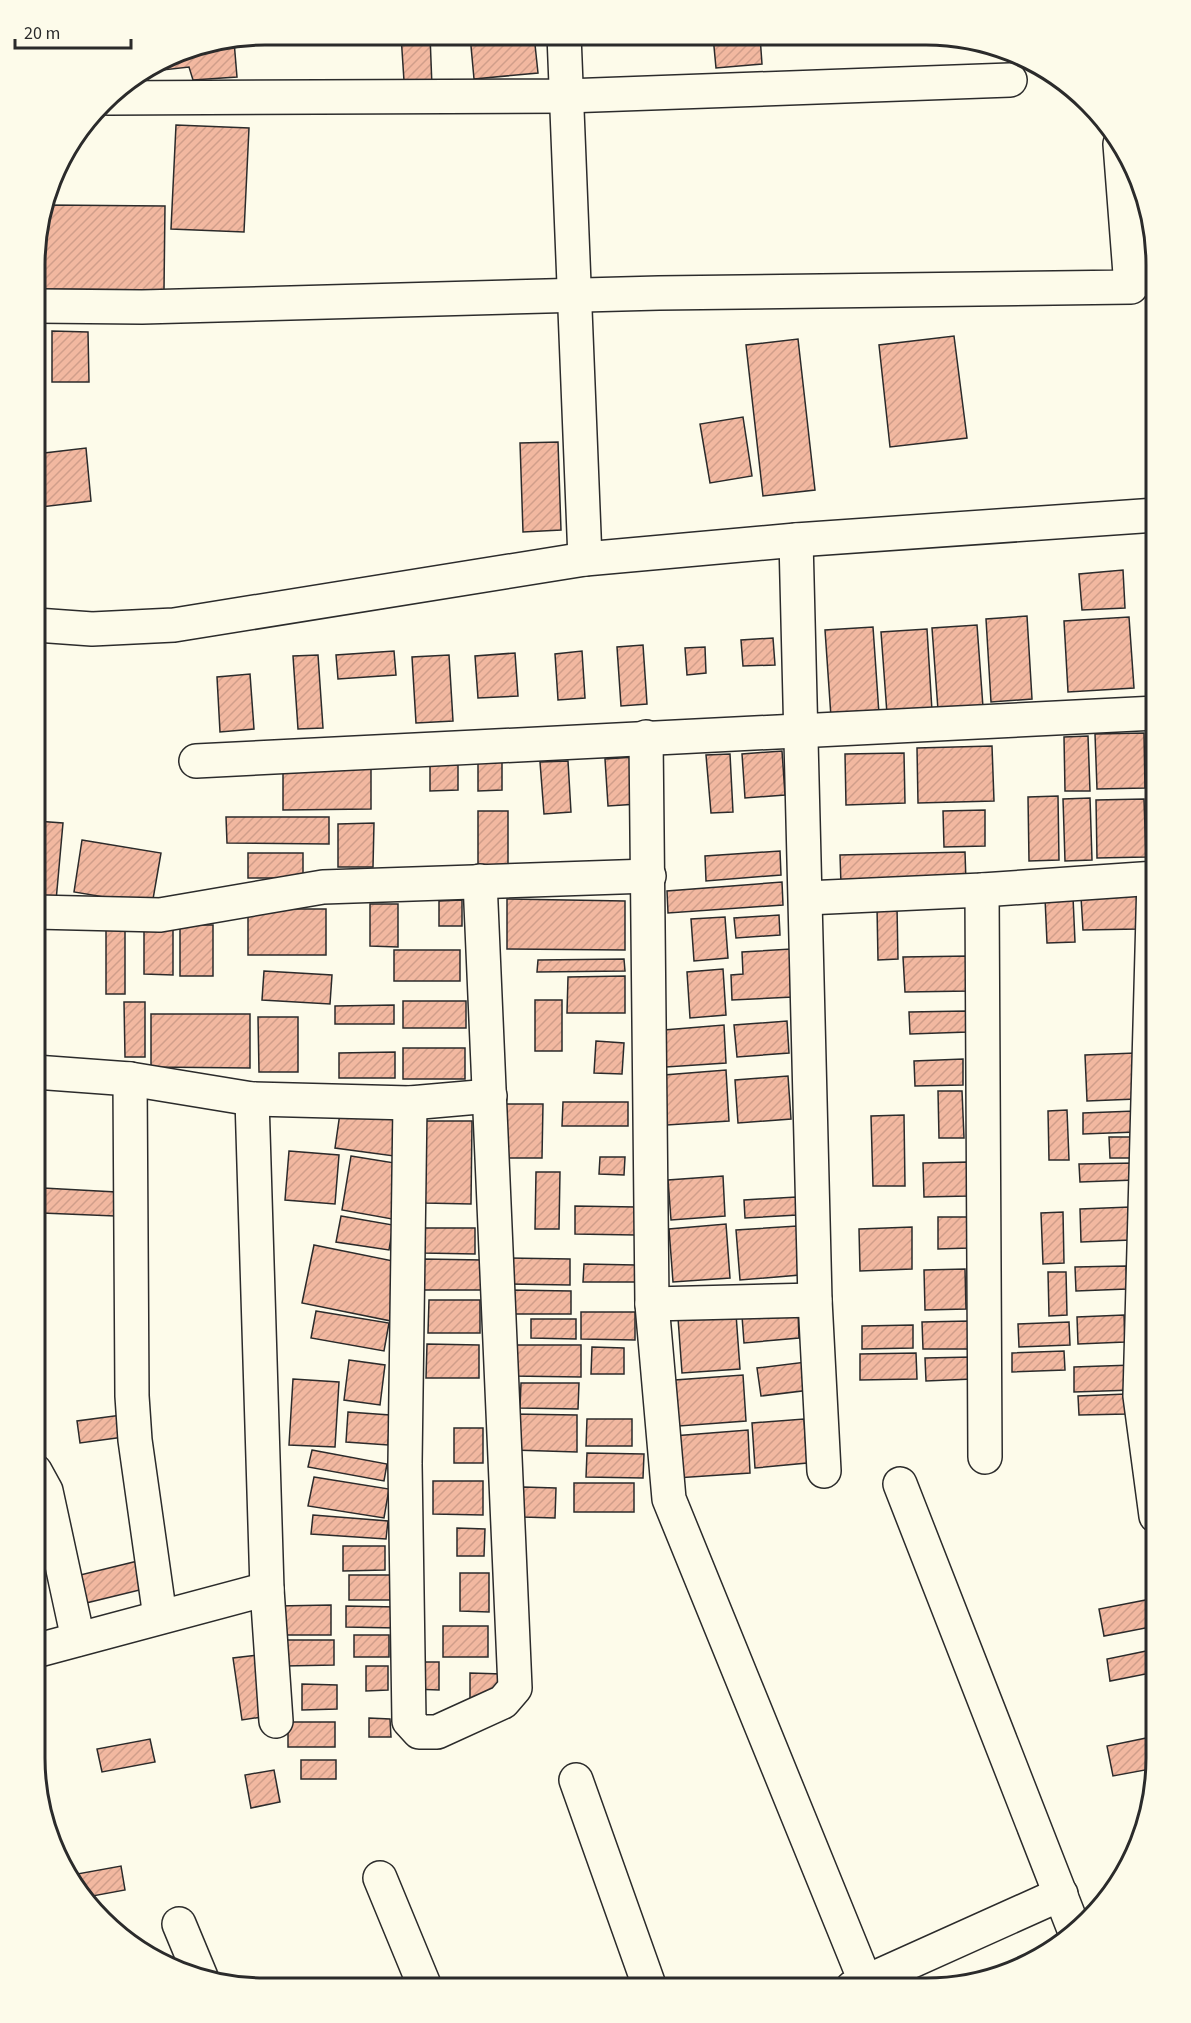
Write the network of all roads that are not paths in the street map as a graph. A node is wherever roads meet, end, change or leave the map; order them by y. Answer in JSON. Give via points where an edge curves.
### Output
{"nodes":[{"id":1,"x":564,"y":45,"type":"edge"},
{"id":2,"x":1010,"y":80,"type":"dead end"},
{"id":3,"x":566,"y":96,"type":"junction"},
{"id":4,"x":123,"y":98,"type":"edge"},
{"id":5,"x":1122,"y":165,"type":"edge"},
{"id":6,"x":574,"y":296,"type":"junction"},
{"id":7,"x":45,"y":306,"type":"edge"},
{"id":8,"x":1146,"y":516,"type":"edge"},
{"id":9,"x":796,"y":540,"type":"junction"},
{"id":10,"x":585,"y":559,"type":"junction"},
{"id":11,"x":45,"y":626,"type":"edge"},
{"id":12,"x":1146,"y":714,"type":"edge"},
{"id":13,"x":802,"y":733,"type":"junction"},
{"id":14,"x":646,"y":737,"type":"junction"},
{"id":15,"x":196,"y":761,"type":"dead end"},
{"id":16,"x":649,"y":876,"type":"junction"},
{"id":17,"x":1146,"y":879,"type":"edge"},
{"id":18,"x":480,"y":880,"type":"junction"},
{"id":19,"x":982,"y":890,"type":"junction"},
{"id":20,"x":806,"y":898,"type":"junction"},
{"id":21,"x":45,"y":912,"type":"edge"},
{"id":22,"x":45,"y":1073,"type":"edge"},
{"id":23,"x":130,"y":1078,"type":"junction"},
{"id":24,"x":490,"y":1095,"type":"junction"},
{"id":25,"x":252,"y":1099,"type":"junction"},
{"id":26,"x":410,"y":1103,"type":"junction"},
{"id":27,"x":814,"y":1300,"type":"junction"},
{"id":28,"x":652,"y":1305,"type":"junction"},
{"id":29,"x":985,"y":1457,"type":"dead end"},
{"id":30,"x":824,"y":1471,"type":"dead end"},
{"id":31,"x":900,"y":1484,"type":"dead end"},
{"id":32,"x":45,"y":1489,"type":"edge"},
{"id":33,"x":267,"y":1588,"type":"junction"},
{"id":34,"x":160,"y":1617,"type":"junction"},
{"id":35,"x":78,"y":1639,"type":"junction"},
{"id":36,"x":45,"y":1648,"type":"edge"},
{"id":37,"x":276,"y":1721,"type":"dead end"},
{"id":38,"x":576,"y":1780,"type":"dead end"},
{"id":39,"x":380,"y":1878,"type":"dead end"},
{"id":40,"x":1060,"y":1894,"type":"junction"},
{"id":41,"x":1071,"y":1923,"type":"edge"},
{"id":42,"x":179,"y":1924,"type":"dead end"},
{"id":43,"x":197,"y":1967,"type":"edge"},
{"id":44,"x":421,"y":1978,"type":"edge"},
{"id":45,"x":646,"y":1978,"type":"edge"},
{"id":46,"x":859,"y":1978,"type":"edge"},
{"id":47,"x":879,"y":1978,"type":"edge"}],
"edges":[{"from":1,"to":3,"type":"street"},
{"from":2,"to":3,"type":"street"},
{"from":3,"to":4,"type":"street"},
{"from":3,"to":6,"type":"street"},
{"from":5,"to":6,"type":"street","via":[[1131,288]]},
{"from":6,"to":7,"type":"street"},
{"from":6,"to":10,"type":"street"},
{"from":8,"to":9,"type":"street"},
{"from":9,"to":10,"type":"street"},
{"from":9,"to":13,"type":"street"},
{"from":10,"to":11,"type":"street","via":[[174,625]]},
{"from":12,"to":13,"type":"street"},
{"from":13,"to":14,"type":"street"},
{"from":13,"to":20,"type":"street"},
{"from":14,"to":15,"type":"street"},
{"from":14,"to":16,"type":"street"},
{"from":16,"to":18,"type":"street"},
{"from":16,"to":28,"type":"street"},
{"from":17,"to":19,"type":"street"},
{"from":18,"to":21,"type":"street","via":[[323,887],[160,915]]},
{"from":18,"to":24,"type":"street"},
{"from":19,"to":20,"type":"street"},
{"from":19,"to":29,"type":"street"},
{"from":20,"to":27,"type":"street"},
{"from":22,"to":23,"type":"street"},
{"from":23,"to":25,"type":"street"},
{"from":23,"to":34,"type":"street","via":[[132,1396]]},
{"from":24,"to":26,"type":"street"},
{"from":24,"to":26,"type":"street","via":[[515,1688],[503,1702],[437,1732],[419,1732],[409,1721],[405,1464]]},
{"from":25,"to":26,"type":"street"},
{"from":25,"to":33,"type":"street"},
{"from":27,"to":28,"type":"street"},
{"from":27,"to":30,"type":"street"},
{"from":28,"to":46,"type":"street","via":[[669,1499]]},
{"from":31,"to":40,"type":"street"},
{"from":32,"to":35,"type":"street"},
{"from":33,"to":34,"type":"street"},
{"from":33,"to":37,"type":"street"},
{"from":34,"to":35,"type":"street"},
{"from":35,"to":36,"type":"street"},
{"from":38,"to":45,"type":"street"},
{"from":39,"to":44,"type":"street"},
{"from":40,"to":41,"type":"street"},
{"from":40,"to":47,"type":"street"},
{"from":42,"to":43,"type":"street"}]}
